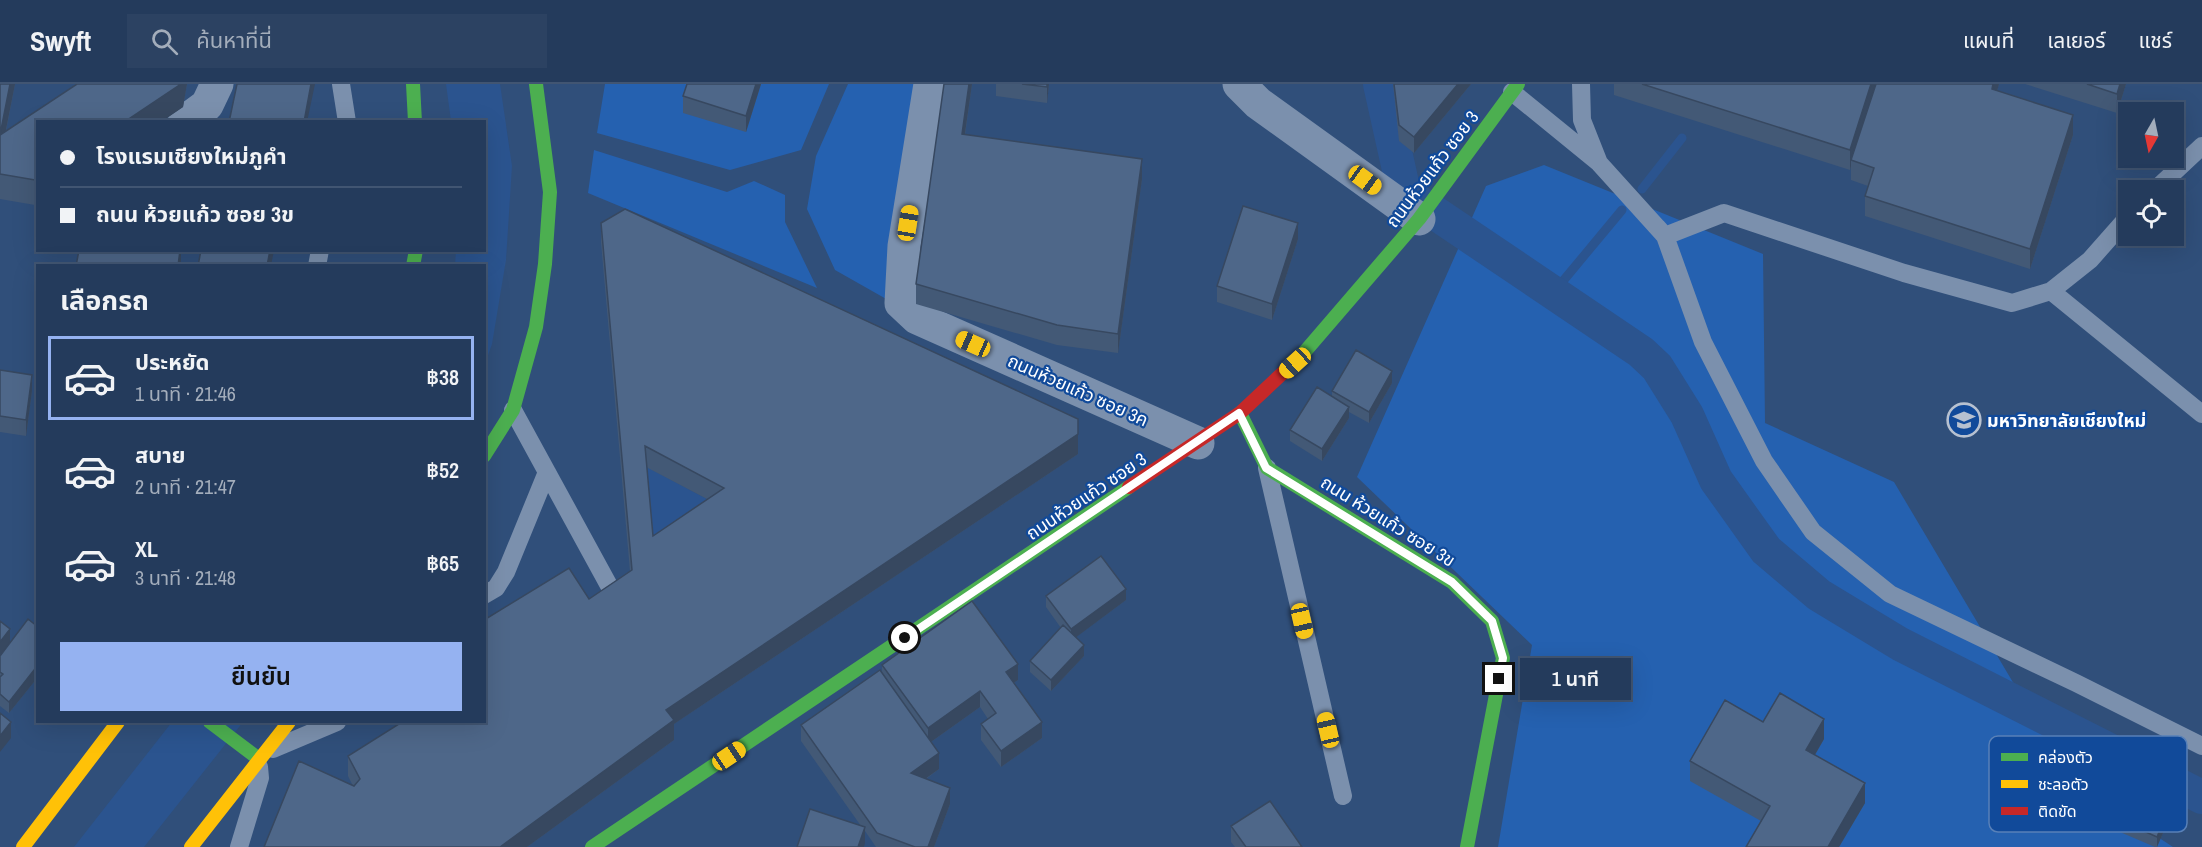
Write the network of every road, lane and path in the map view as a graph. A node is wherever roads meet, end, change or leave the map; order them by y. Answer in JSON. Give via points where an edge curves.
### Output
{"nodes":[{"id":1,"x":217,"y":84,"type":"edge"},
{"id":2,"x":342,"y":84,"type":"edge"},
{"id":3,"x":413,"y":84,"type":"edge"},
{"id":4,"x":536,"y":84,"type":"edge"},
{"id":5,"x":930,"y":84,"type":"edge"},
{"id":6,"x":1239,"y":84,"type":"edge"},
{"id":7,"x":1581,"y":84,"type":"edge"},
{"id":8,"x":1515,"y":88,"type":"edge"},
{"id":9,"x":187,"y":120,"type":"edge"},
{"id":10,"x":347,"y":120,"type":"edge"},
{"id":11,"x":416,"y":120,"type":"edge"},
{"id":12,"x":2202,"y":146,"type":"edge"},
{"id":13,"x":1599,"y":163,"type":"junction"},
{"id":14,"x":2166,"y":180,"type":"edge"},
{"id":15,"x":1419,"y":219,"type":"junction"},
{"id":16,"x":2118,"y":228,"type":"edge"},
{"id":17,"x":1665,"y":236,"type":"junction"},
{"id":18,"x":2050,"y":291,"type":"junction"},
{"id":19,"x":513,"y":410,"type":"junction"},
{"id":20,"x":1239,"y":413,"type":"junction"},
{"id":21,"x":2202,"y":414,"type":"edge"},
{"id":22,"x":1198,"y":442,"type":"junction"},
{"id":23,"x":486,"y":453,"type":"edge"},
{"id":24,"x":1266,"y":468,"type":"junction"},
{"id":25,"x":547,"y":472,"type":"junction"},
{"id":26,"x":613,"y":592,"type":"edge"},
{"id":27,"x":486,"y":594,"type":"edge"},
{"id":28,"x":117,"y":723,"type":"edge"},
{"id":29,"x":211,"y":723,"type":"edge"},
{"id":30,"x":288,"y":723,"type":"edge"},
{"id":31,"x":335,"y":723,"type":"edge"},
{"id":32,"x":2182,"y":736,"type":"edge"},
{"id":33,"x":2187,"y":738,"type":"edge"},
{"id":34,"x":2202,"y":746,"type":"edge"},
{"id":35,"x":261,"y":756,"type":"junction"},
{"id":36,"x":1343,"y":796,"type":"dead end"},
{"id":37,"x":23,"y":847,"type":"edge"},
{"id":38,"x":191,"y":847,"type":"edge"},
{"id":39,"x":239,"y":847,"type":"edge"},
{"id":40,"x":592,"y":847,"type":"edge"},
{"id":41,"x":1467,"y":847,"type":"edge"}],
"edges":[{"from":1,"to":9,"type":"street","via":[[207,105]]},
{"from":2,"to":10,"type":"lane"},
{"from":3,"to":11,"type":"street"},
{"from":4,"to":19,"type":"street","via":[[550,192],[545,264],[536,327]]},
{"from":5,"to":22,"type":"street","name":"ถนนห้วยแก้ว ซอย 3ค","via":[[904,246],[901,303],[917,318]]},
{"from":6,"to":15,"type":"street","via":[[1258,103]]},
{"from":7,"to":13,"type":"lane","via":[[1582,120]]},
{"from":8,"to":13,"type":"lane"},
{"from":8,"to":15,"type":"street","name":"ถนนห้วยแก้ว ซอย 3"},
{"from":12,"to":14,"type":"lane"},
{"from":13,"to":17,"type":"lane"},
{"from":15,"to":20,"type":"street","name":"ถนนห้วยแก้ว ซอย 3","via":[[1295,363]]},
{"from":16,"to":18,"type":"lane","via":[[2090,260]]},
{"from":17,"to":18,"type":"lane","via":[[1724,213],[1904,273],[2012,303]]},
{"from":17,"to":32,"type":"lane","via":[[1703,342],[1764,461],[1814,532],[1890,594]]},
{"from":18,"to":21,"type":"lane"},
{"from":19,"to":23,"type":"street"},
{"from":19,"to":25,"type":"lane"},
{"from":20,"to":22,"type":"street","name":"ถนนห้วยแก้ว ซอย 3"},
{"from":20,"to":24,"type":"street"},
{"from":22,"to":40,"type":"street","name":"ถนนห้วยแก้ว ซอย 3"},
{"from":24,"to":36,"type":"lane"},
{"from":24,"to":41,"type":"street","name":"ถนน ห้วยแก้ว ซอย 3ข","via":[[1452,582],[1492,621],[1503,658]]},
{"from":25,"to":26,"type":"lane"},
{"from":25,"to":27,"type":"lane","via":[[506,572],[496,588]]},
{"from":28,"to":37,"type":"street"},
{"from":29,"to":35,"type":"street"},
{"from":30,"to":35,"type":"street"},
{"from":31,"to":35,"type":"lane"},
{"from":33,"to":34,"type":"lane"},
{"from":35,"to":38,"type":"street"},
{"from":35,"to":39,"type":"lane","via":[[260,778]]}]}
